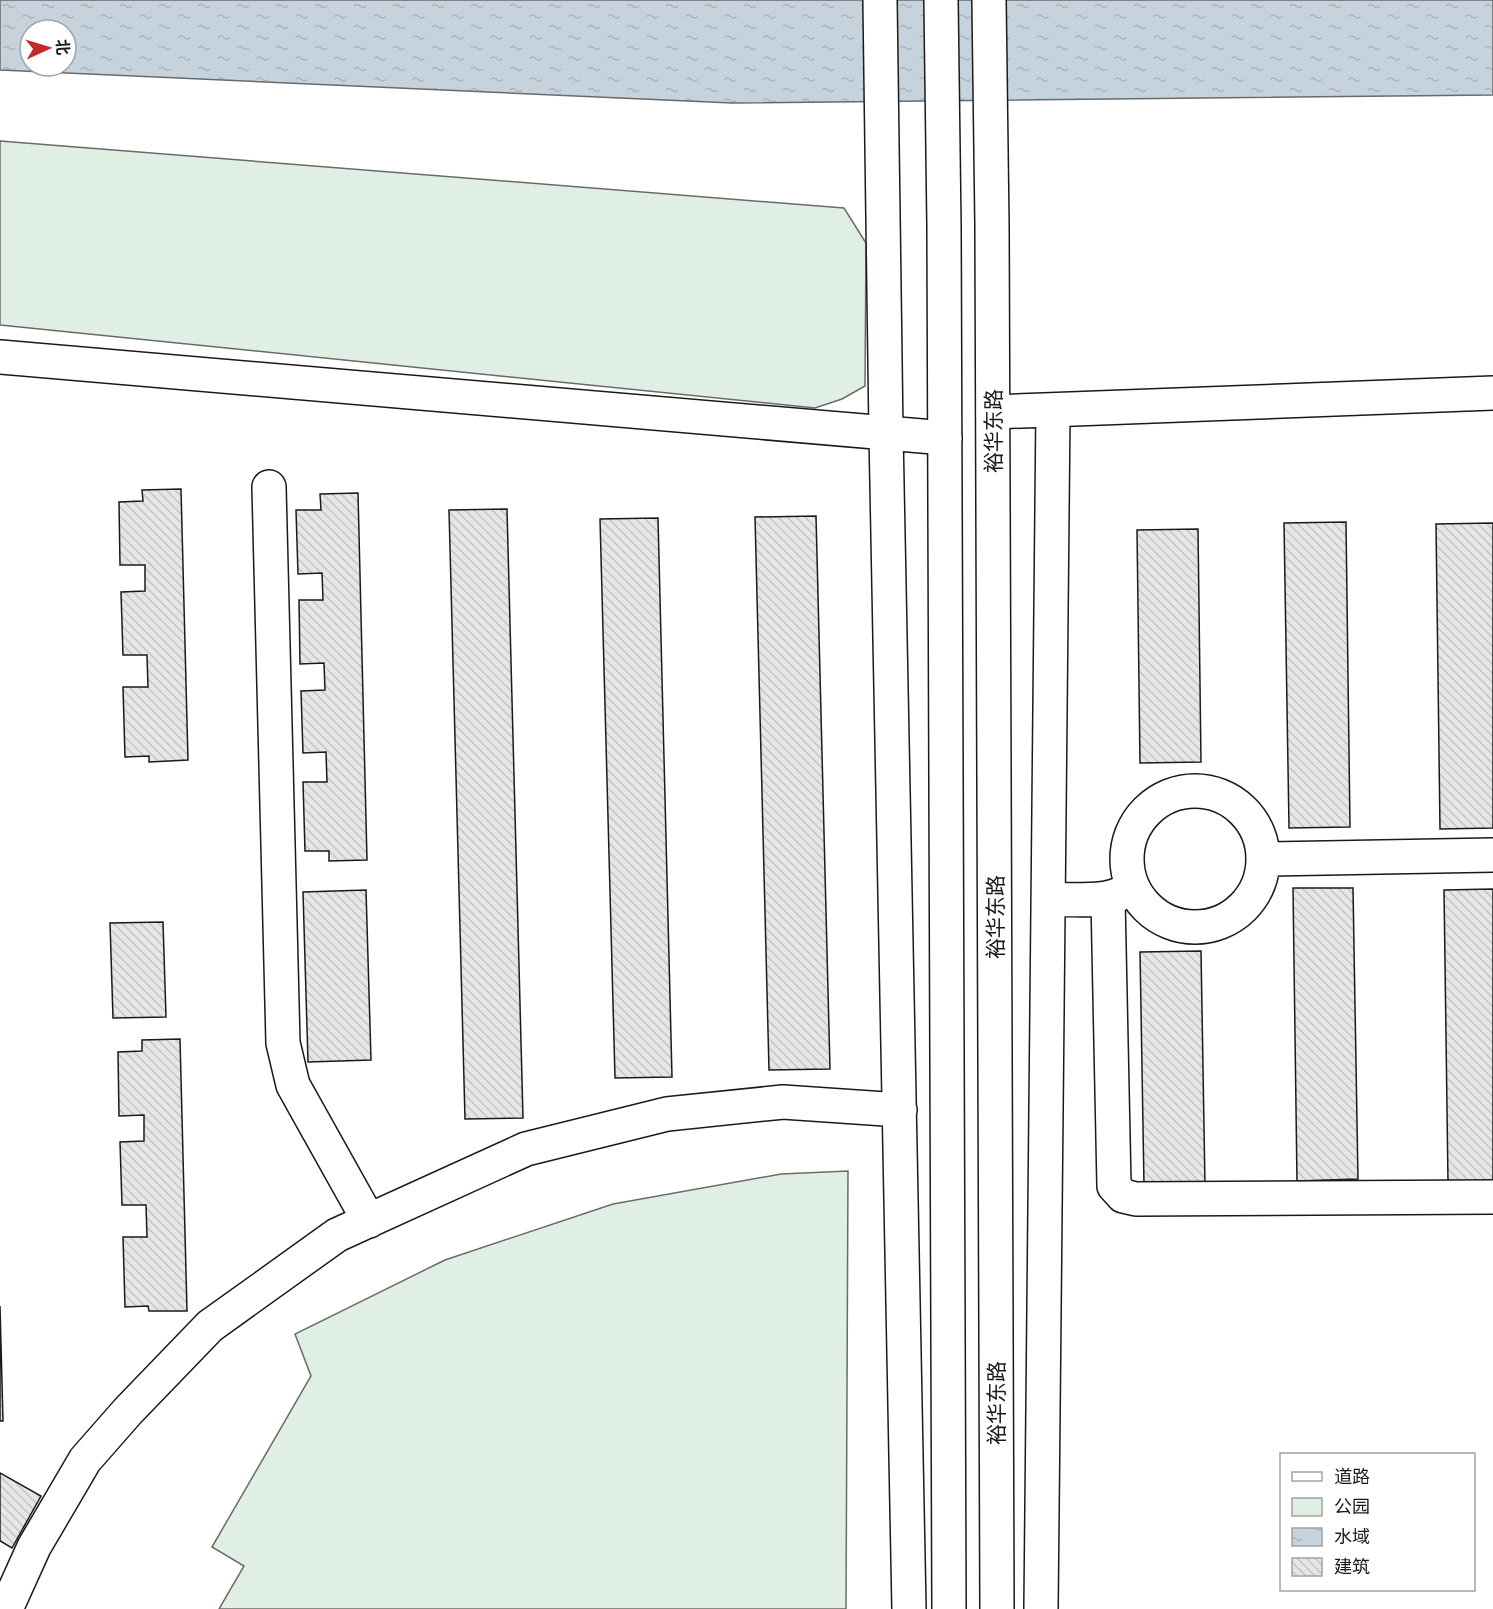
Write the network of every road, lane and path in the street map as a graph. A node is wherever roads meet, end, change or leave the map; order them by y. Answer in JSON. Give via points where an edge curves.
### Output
{"nodes":[{"id":1,"x":880,"y":0,"type":"edge"},
{"id":2,"x":941,"y":0,"type":"edge"},
{"id":3,"x":989,"y":0,"type":"edge"},
{"id":4,"x":0,"y":357,"type":"edge"},
{"id":5,"x":1493,"y":393,"type":"edge"},
{"id":6,"x":1053,"y":410,"type":"junction"},
{"id":7,"x":993,"y":412,"type":"junction"},
{"id":8,"x":886,"y":433,"type":"junction"},
{"id":9,"x":945,"y":438,"type":"junction"},
{"id":10,"x":269,"y":487,"type":"dead end"},
{"id":11,"x":1493,"y":855,"type":"edge"},
{"id":12,"x":1263,"y":859,"type":"junction"},
{"id":13,"x":1120,"y":892,"type":"junction"},
{"id":14,"x":1048,"y":899,"type":"junction"},
{"id":15,"x":900,"y":1110,"type":"junction"},
{"id":16,"x":1493,"y":1197,"type":"edge"},
{"id":17,"x":369,"y":1221,"type":"junction"},
{"id":18,"x":6,"y":1609,"type":"edge"},
{"id":19,"x":909,"y":1609,"type":"edge"},
{"id":20,"x":949,"y":1609,"type":"edge"},
{"id":21,"x":997,"y":1609,"type":"edge"},
{"id":22,"x":1041,"y":1609,"type":"edge"}],
"edges":[{"from":1,"to":8,"type":"street"},
{"from":2,"to":9,"type":"street"},
{"from":3,"to":7,"type":"street","name":"裕华东路"},
{"from":4,"to":8,"type":"street"},
{"from":5,"to":6,"type":"street"},
{"from":6,"to":7,"type":"street"},
{"from":6,"to":14,"type":"street"},
{"from":7,"to":21,"type":"street","name":"裕华东路"},
{"from":8,"to":9,"type":"street"},
{"from":8,"to":15,"type":"street"},
{"from":9,"to":20,"type":"street"},
{"from":10,"to":17,"type":"street","via":[[283,1043],[294,1085]]},
{"from":11,"to":12,"type":"street"},
{"from":12,"to":13,"type":"street","via":[[1254,892],[1243,906],[1217,924],[1169,922],[1142,901]]},
{"from":12,"to":13,"type":"street","via":[[1254,825],[1230,800],[1212,792],[1175,793],[1157,801],[1133,830]]},
{"from":13,"to":14,"type":"street"},
{"from":13,"to":16,"type":"street","via":[[1114,1186],[1123,1196]]},
{"from":14,"to":22,"type":"street"},
{"from":15,"to":17,"type":"street","via":[[783,1102],[667,1114],[526,1149]]},
{"from":15,"to":19,"type":"street"},
{"from":17,"to":18,"type":"street","via":[[337,1235],[210,1326],[128,1411],[85,1460],[34,1548]]}]}
